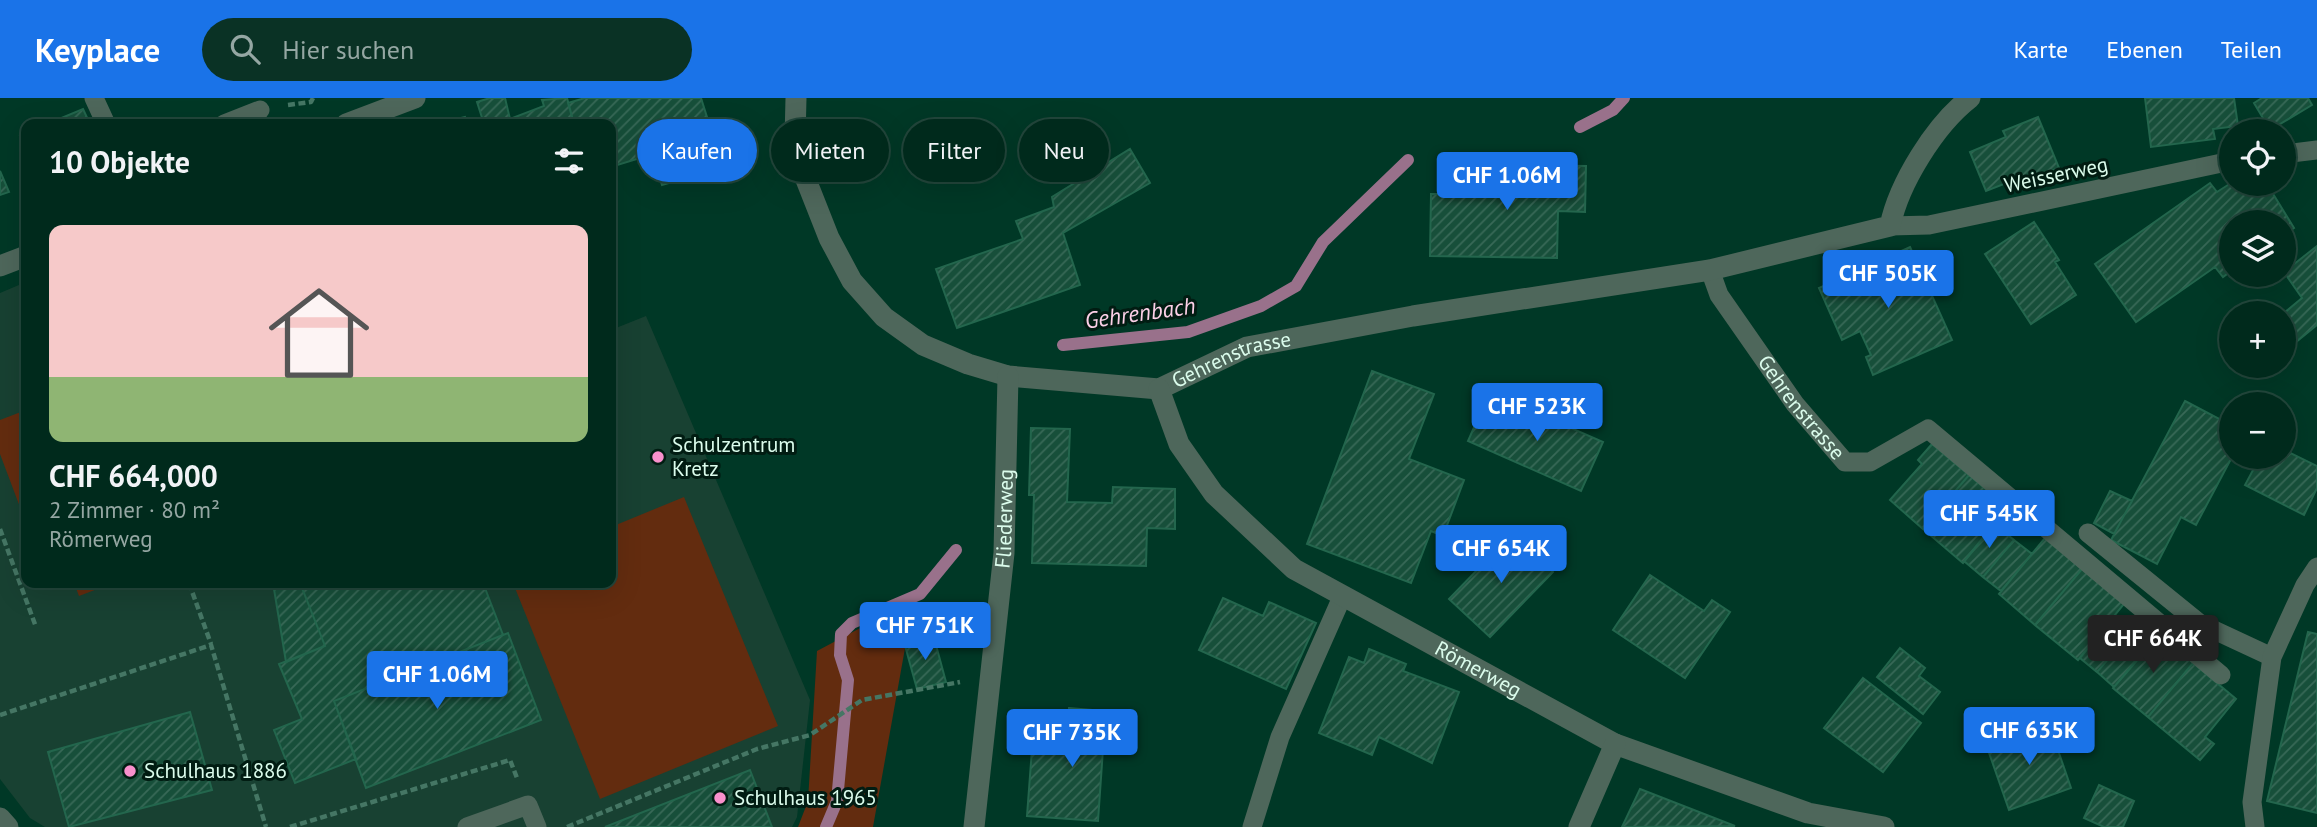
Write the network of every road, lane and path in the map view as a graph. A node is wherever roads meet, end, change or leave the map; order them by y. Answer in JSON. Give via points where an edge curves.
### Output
{"nodes":[{"id":1,"x":94,"y":98,"type":"edge"},
{"id":2,"x":415,"y":98,"type":"edge"},
{"id":3,"x":796,"y":98,"type":"edge"},
{"id":4,"x":1970,"y":98,"type":"edge"},
{"id":5,"x":260,"y":110,"type":"dead end"},
{"id":6,"x":104,"y":119,"type":"edge"},
{"id":7,"x":237,"y":119,"type":"edge"},
{"id":8,"x":359,"y":119,"type":"edge"},
{"id":9,"x":2317,"y":150,"type":"edge"},
{"id":10,"x":2296,"y":153,"type":"edge"},
{"id":11,"x":2219,"y":164,"type":"edge"},
{"id":12,"x":1889,"y":226,"type":"junction"},
{"id":13,"x":21,"y":258,"type":"edge"},
{"id":14,"x":0,"y":267,"type":"edge"},
{"id":15,"x":1710,"y":270,"type":"junction"},
{"id":16,"x":1008,"y":376,"type":"junction"},
{"id":17,"x":1158,"y":389,"type":"junction"},
{"id":18,"x":0,"y":529,"type":"edge"},
{"id":19,"x":2088,"y":533,"type":"dead end"},
{"id":20,"x":2317,"y":566,"type":"edge"},
{"id":21,"x":21,"y":586,"type":"edge"},
{"id":22,"x":22,"y":588,"type":"edge"},
{"id":23,"x":191,"y":588,"type":"edge"},
{"id":24,"x":1342,"y":597,"type":"junction"},
{"id":25,"x":36,"y":627,"type":"dead end"},
{"id":26,"x":211,"y":645,"type":"junction"},
{"id":27,"x":2272,"y":657,"type":"junction"},
{"id":28,"x":2221,"y":675,"type":"dead end"},
{"id":29,"x":990,"y":677,"type":"junction"},
{"id":30,"x":0,"y":715,"type":"edge"},
{"id":31,"x":1615,"y":744,"type":"junction"},
{"id":32,"x":528,"y":805,"type":"junction"},
{"id":33,"x":0,"y":818,"type":"edge"},
{"id":34,"x":1805,"y":820,"type":"edge"},
{"id":35,"x":8,"y":827,"type":"edge"},
{"id":36,"x":266,"y":827,"type":"edge"},
{"id":37,"x":290,"y":827,"type":"edge"},
{"id":38,"x":467,"y":827,"type":"edge"},
{"id":39,"x":537,"y":827,"type":"edge"},
{"id":40,"x":567,"y":827,"type":"edge"},
{"id":41,"x":974,"y":827,"type":"edge"},
{"id":42,"x":1252,"y":827,"type":"edge"},
{"id":43,"x":1579,"y":827,"type":"edge"},
{"id":44,"x":1884,"y":827,"type":"edge"},
{"id":45,"x":2255,"y":827,"type":"edge"}],
"edges":[{"from":1,"to":6,"type":"lane"},
{"from":2,"to":8,"type":"street"},
{"from":3,"to":16,"type":"street","name":"Gehrenstrasse","via":[[799,162],[824,228],[852,281],[884,317],[923,345]]},
{"from":4,"to":12,"type":"street","via":[[1955,110],[1913,171],[1896,198]]},
{"from":5,"to":7,"type":"lane"},
{"from":9,"to":10,"type":"lane"},
{"from":11,"to":12,"type":"lane","name":"Weisserweg","via":[[1929,225]]},
{"from":12,"to":15,"type":"street","name":"Gehrenstrasse"},
{"from":13,"to":14,"type":"street"},
{"from":15,"to":17,"type":"street","name":"Gehrenstrasse","via":[[1247,347]]},
{"from":15,"to":28,"type":"lane","name":"Gehrenstrasse","via":[[1718,295],[1795,404],[1845,462],[1870,462],[1928,429]]},
{"from":16,"to":17,"type":"street","name":"Gehrenstrasse"},
{"from":16,"to":29,"type":"street","name":"Fliederweg","via":[[1004,553]]},
{"from":17,"to":24,"type":"street","name":"Römerweg","via":[[1179,444],[1214,494],[1294,569]]},
{"from":18,"to":21,"type":"path"},
{"from":19,"to":27,"type":"lane","via":[[2199,623]]},
{"from":20,"to":27,"type":"lane"},
{"from":22,"to":25,"type":"path"},
{"from":23,"to":26,"type":"path"},
{"from":24,"to":31,"type":"street","name":"Römerweg"},
{"from":24,"to":42,"type":"lane","via":[[1280,737]]},
{"from":26,"to":30,"type":"path"},
{"from":26,"to":36,"type":"path"},
{"from":27,"to":45,"type":"lane","via":[[2252,803]]},
{"from":29,"to":40,"type":"path","via":[[862,699],[810,735],[757,749]]},
{"from":29,"to":41,"type":"street","name":"Fliederweg"},
{"from":31,"to":34,"type":"street","name":"Römerweg"},
{"from":31,"to":43,"type":"street"},
{"from":32,"to":37,"type":"path","via":[[510,760]]},
{"from":32,"to":38,"type":"lane"},
{"from":32,"to":39,"type":"lane"},
{"from":33,"to":35,"type":"street"},
{"from":34,"to":44,"type":"street","name":"Römerweg"}]}
